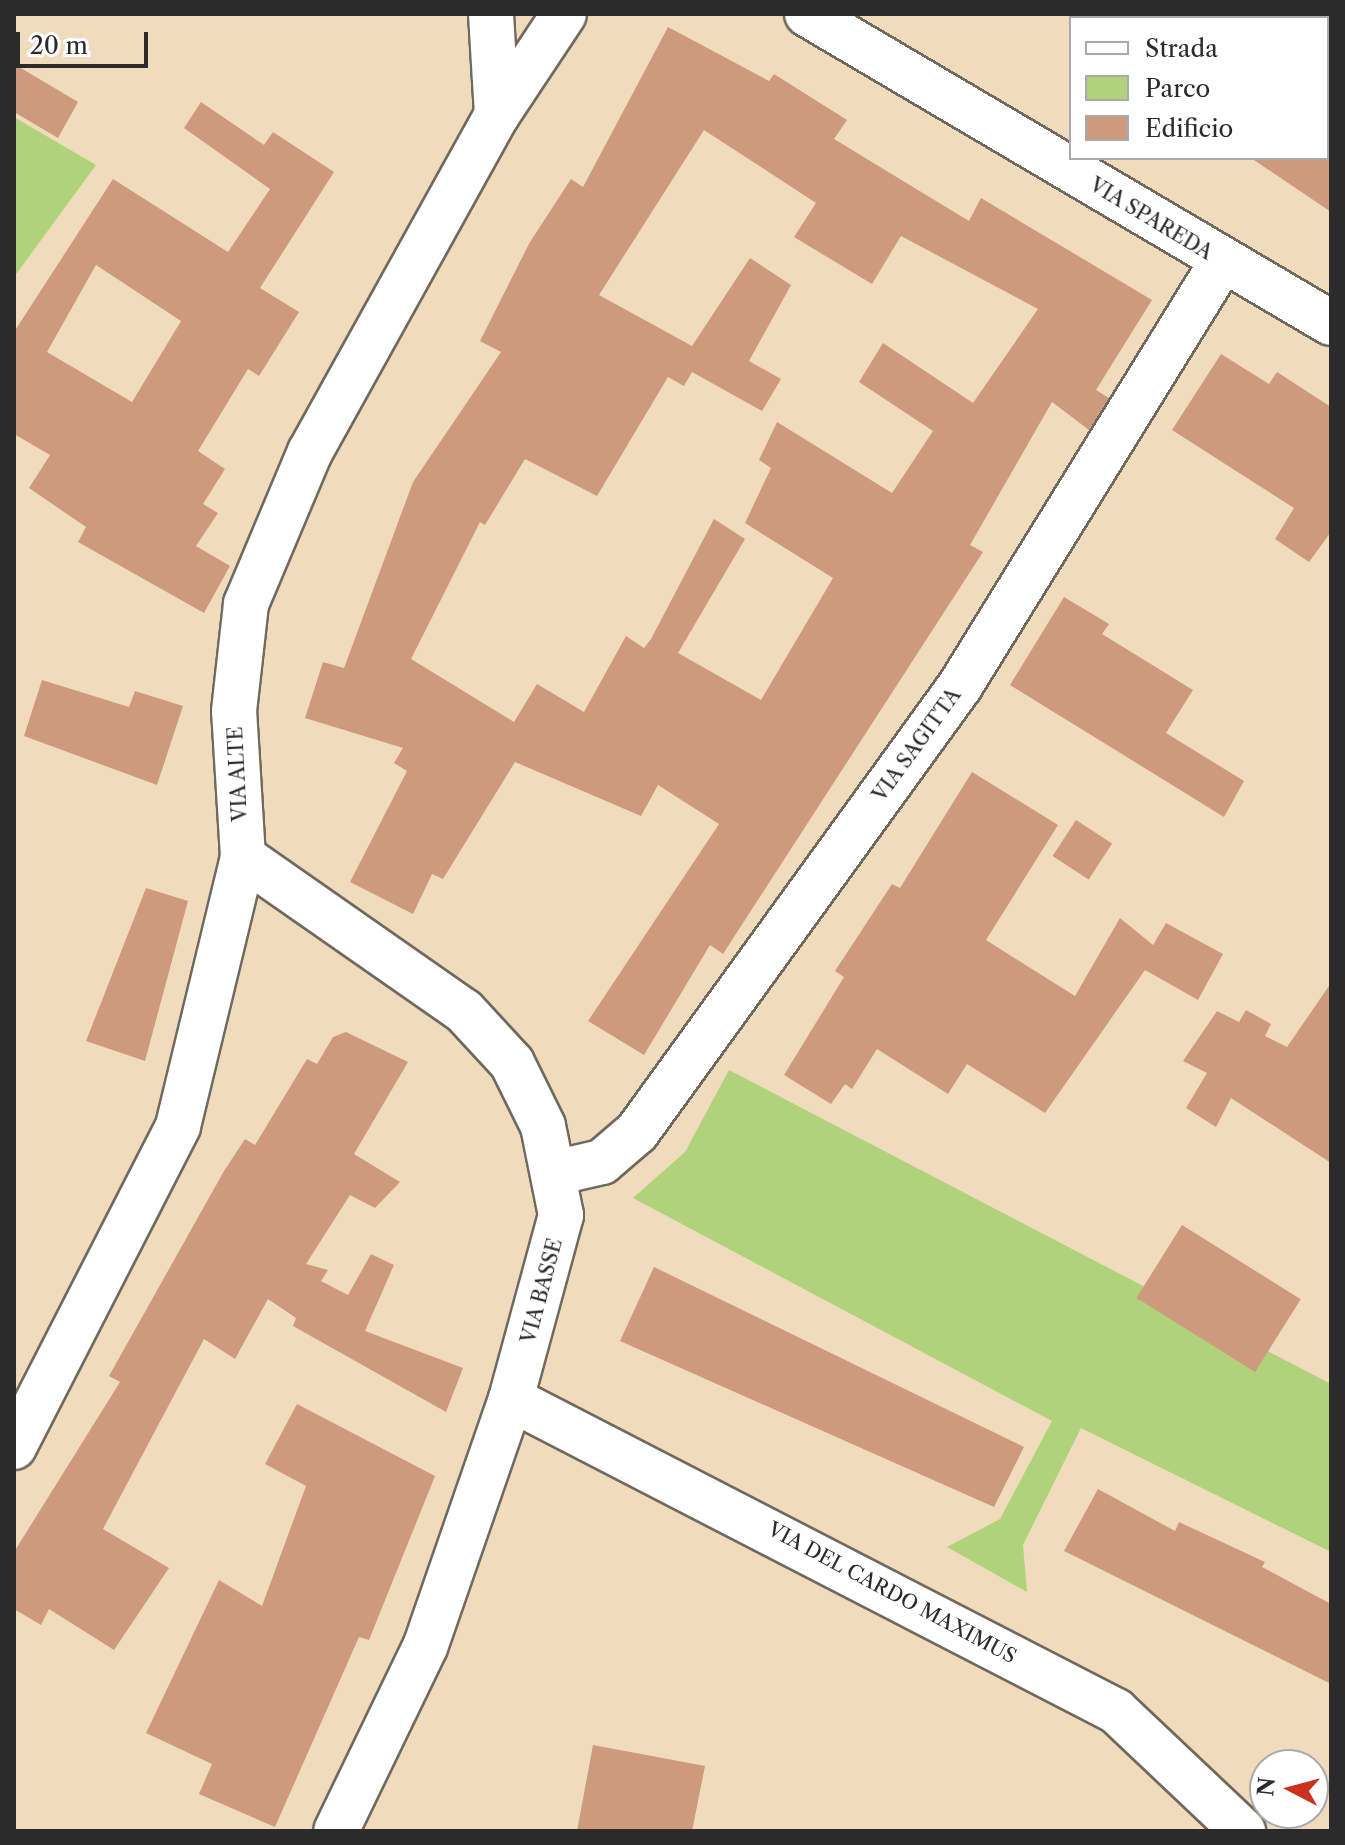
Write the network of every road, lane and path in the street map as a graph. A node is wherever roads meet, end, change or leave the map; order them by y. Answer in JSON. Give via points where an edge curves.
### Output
{"nodes":[{"id":1,"x":491,"y":14,"type":"edge"},
{"id":2,"x":564,"y":14,"type":"edge"},
{"id":3,"x":807,"y":14,"type":"edge"},
{"id":4,"x":497,"y":115,"type":"junction"},
{"id":5,"x":1222,"y":262,"type":"junction"},
{"id":6,"x":1331,"y":323,"type":"edge"},
{"id":7,"x":243,"y":857,"type":"junction"},
{"id":8,"x":554,"y":1173,"type":"junction"},
{"id":9,"x":511,"y":1399,"type":"junction"},
{"id":10,"x":14,"y":1447,"type":"edge"},
{"id":11,"x":336,"y":1831,"type":"edge"},
{"id":12,"x":1243,"y":1831,"type":"edge"}],
"edges":[{"from":1,"to":4,"type":"street"},
{"from":2,"to":4,"type":"street","name":"VIA ALTE"},
{"from":3,"to":5,"type":"street","name":"VIA SPAREDA"},
{"from":4,"to":7,"type":"street","name":"VIA ALTE","via":[[310,452],[246,604],[234,711]]},
{"from":5,"to":6,"type":"street","name":"VIA SPAREDA"},
{"from":5,"to":8,"type":"street","name":"VIA SAGITTA","via":[[960,686],[637,1132],[602,1162]]},
{"from":7,"to":8,"type":"street","name":"VIA BASSE","via":[[464,1011],[512,1063],[543,1126]]},
{"from":7,"to":10,"type":"street","name":"VIA ALTE","via":[[178,1126]]},
{"from":8,"to":9,"type":"street","name":"VIA BASSE","via":[[561,1215],[556,1254]]},
{"from":9,"to":11,"type":"street","name":"VIA BASSE","via":[[425,1647]]},
{"from":9,"to":12,"type":"street","name":"VIA DEL CARDO MAXIMUS","via":[[1116,1711]]}]}
